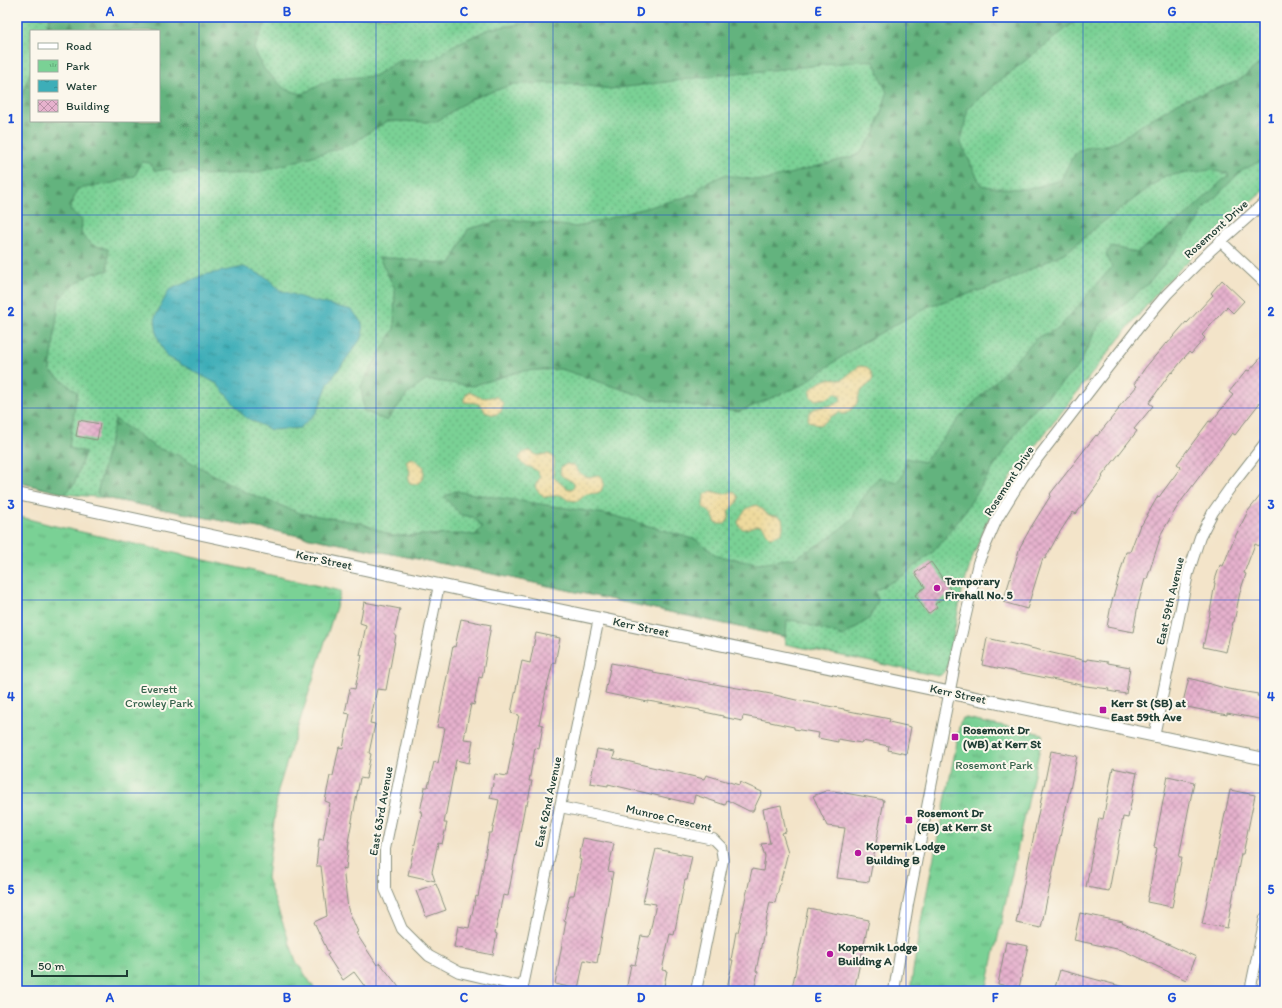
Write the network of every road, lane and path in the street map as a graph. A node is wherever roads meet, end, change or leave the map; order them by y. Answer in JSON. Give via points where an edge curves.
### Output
{"nodes":[{"id":1,"x":1265,"y":202,"type":"edge"},
{"id":2,"x":1220,"y":241,"type":"junction"},
{"id":3,"x":1265,"y":283,"type":"edge"},
{"id":4,"x":1265,"y":443,"type":"edge"},
{"id":5,"x":17,"y":494,"type":"edge"},
{"id":6,"x":439,"y":585,"type":"junction"},
{"id":7,"x":599,"y":618,"type":"junction"},
{"id":8,"x":950,"y":692,"type":"junction"},
{"id":9,"x":1154,"y":736,"type":"junction"},
{"id":10,"x":1265,"y":759,"type":"edge"},
{"id":11,"x":560,"y":807,"type":"junction"},
{"id":12,"x":1265,"y":918,"type":"edge"},
{"id":13,"x":522,"y":989,"type":"edge"},
{"id":14,"x":696,"y":991,"type":"edge"},
{"id":15,"x":894,"y":991,"type":"edge"},
{"id":16,"x":1250,"y":991,"type":"edge"}],
"edges":[{"from":1,"to":2,"type":"street","name":"Rosemont Drive"},
{"from":2,"to":3,"type":"street"},
{"from":2,"to":8,"type":"street","name":"Rosemont Drive","via":[[1167,294],[1139,327],[1033,464],[997,519],[978,563]]},
{"from":4,"to":9,"type":"street","name":"East 59th Avenue","via":[[1221,500],[1200,537],[1188,574]]},
{"from":5,"to":6,"type":"street","name":"Kerr Street"},
{"from":6,"to":7,"type":"street","name":"Kerr Street"},
{"from":6,"to":13,"type":"street","name":"East 63rd Avenue","via":[[386,849],[385,889],[402,929],[429,956],[459,972]]},
{"from":7,"to":8,"type":"street","name":"Kerr Street"},
{"from":7,"to":11,"type":"street","name":"East 62nd Avenue"},
{"from":8,"to":9,"type":"street","name":"Kerr Street"},
{"from":8,"to":15,"type":"street","name":"Rosemont Drive","via":[[908,904]]},
{"from":9,"to":10,"type":"street","name":"Kerr Street"},
{"from":11,"to":13,"type":"street","name":"East 62nd Avenue"},
{"from":11,"to":14,"type":"street","name":"Munroe Crescent","via":[[713,839],[721,847],[723,860]]},
{"from":12,"to":16,"type":"street"}]}
